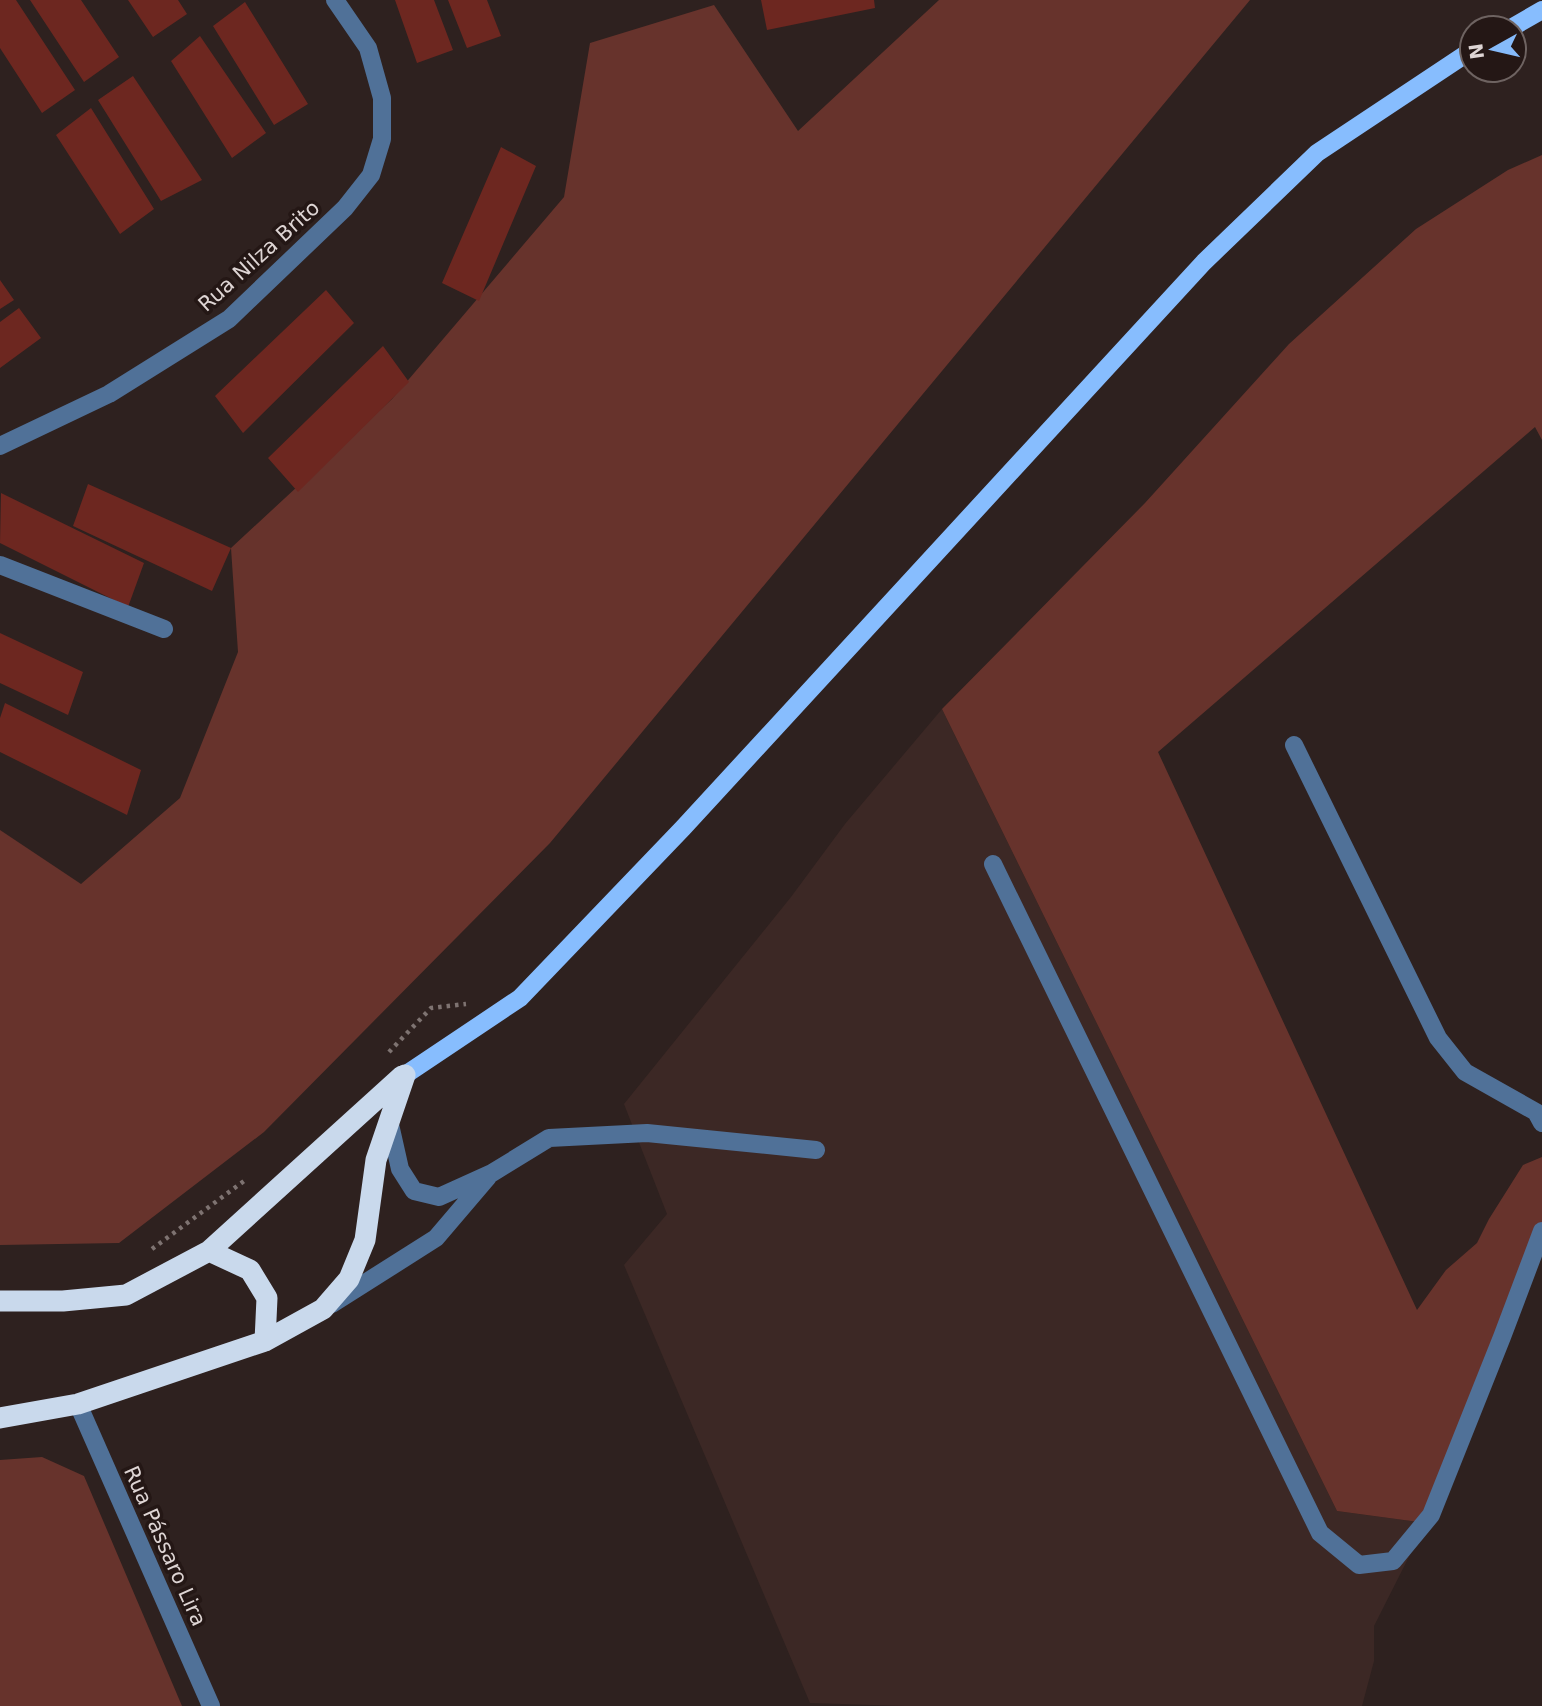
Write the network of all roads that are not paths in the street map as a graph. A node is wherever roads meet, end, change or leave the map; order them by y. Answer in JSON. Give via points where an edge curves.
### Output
{"nodes":[{"id":1,"x":335,"y":0,"type":"edge"},
{"id":2,"x":1458,"y":59,"type":"edge"},
{"id":3,"x":0,"y":446,"type":"edge"},
{"id":4,"x":0,"y":565,"type":"edge"},
{"id":5,"x":164,"y":629,"type":"dead end"},
{"id":6,"x":1294,"y":745,"type":"dead end"},
{"id":7,"x":993,"y":864,"type":"dead end"},
{"id":8,"x":405,"y":1074,"type":"junction"},
{"id":9,"x":389,"y":1121,"type":"junction"},
{"id":10,"x":1542,"y":1123,"type":"edge"},
{"id":11,"x":816,"y":1150,"type":"dead end"},
{"id":12,"x":492,"y":1173,"type":"junction"},
{"id":13,"x":1542,"y":1231,"type":"edge"},
{"id":14,"x":209,"y":1251,"type":"junction"},
{"id":15,"x":0,"y":1301,"type":"edge"},
{"id":16,"x":323,"y":1309,"type":"junction"},
{"id":17,"x":265,"y":1341,"type":"junction"},
{"id":18,"x":78,"y":1404,"type":"junction"},
{"id":19,"x":0,"y":1418,"type":"edge"},
{"id":20,"x":211,"y":1706,"type":"edge"}],
"edges":[{"from":1,"to":3,"type":"street","name":"Rua Nilza Brito","via":[[368,48],[382,98],[382,139],[371,175],[345,208],[229,319],[110,394]]},
{"from":2,"to":8,"type":"main road","via":[[1317,153],[1204,262],[520,998]]},
{"from":4,"to":5,"type":"street"},
{"from":6,"to":10,"type":"street","via":[[1438,1038],[1465,1072],[1536,1112]]},
{"from":7,"to":13,"type":"street","via":[[1320,1533],[1359,1565],[1392,1561],[1431,1515]]},
{"from":8,"to":9,"type":"highway"},
{"from":8,"to":14,"type":"highway"},
{"from":9,"to":12,"type":"street","via":[[400,1168],[414,1191],[439,1197]]},
{"from":9,"to":16,"type":"highway","via":[[376,1160],[365,1240],[349,1279]]},
{"from":11,"to":12,"type":"street","via":[[647,1133],[549,1138]]},
{"from":12,"to":16,"type":"street","via":[[436,1238]]},
{"from":14,"to":15,"type":"highway","via":[[127,1295]]},
{"from":14,"to":17,"type":"highway","via":[[250,1270],[267,1298]]},
{"from":16,"to":17,"type":"highway"},
{"from":17,"to":18,"type":"highway"},
{"from":18,"to":19,"type":"highway"},
{"from":18,"to":20,"type":"street","name":"Rua Pássaro Lira"}]}
